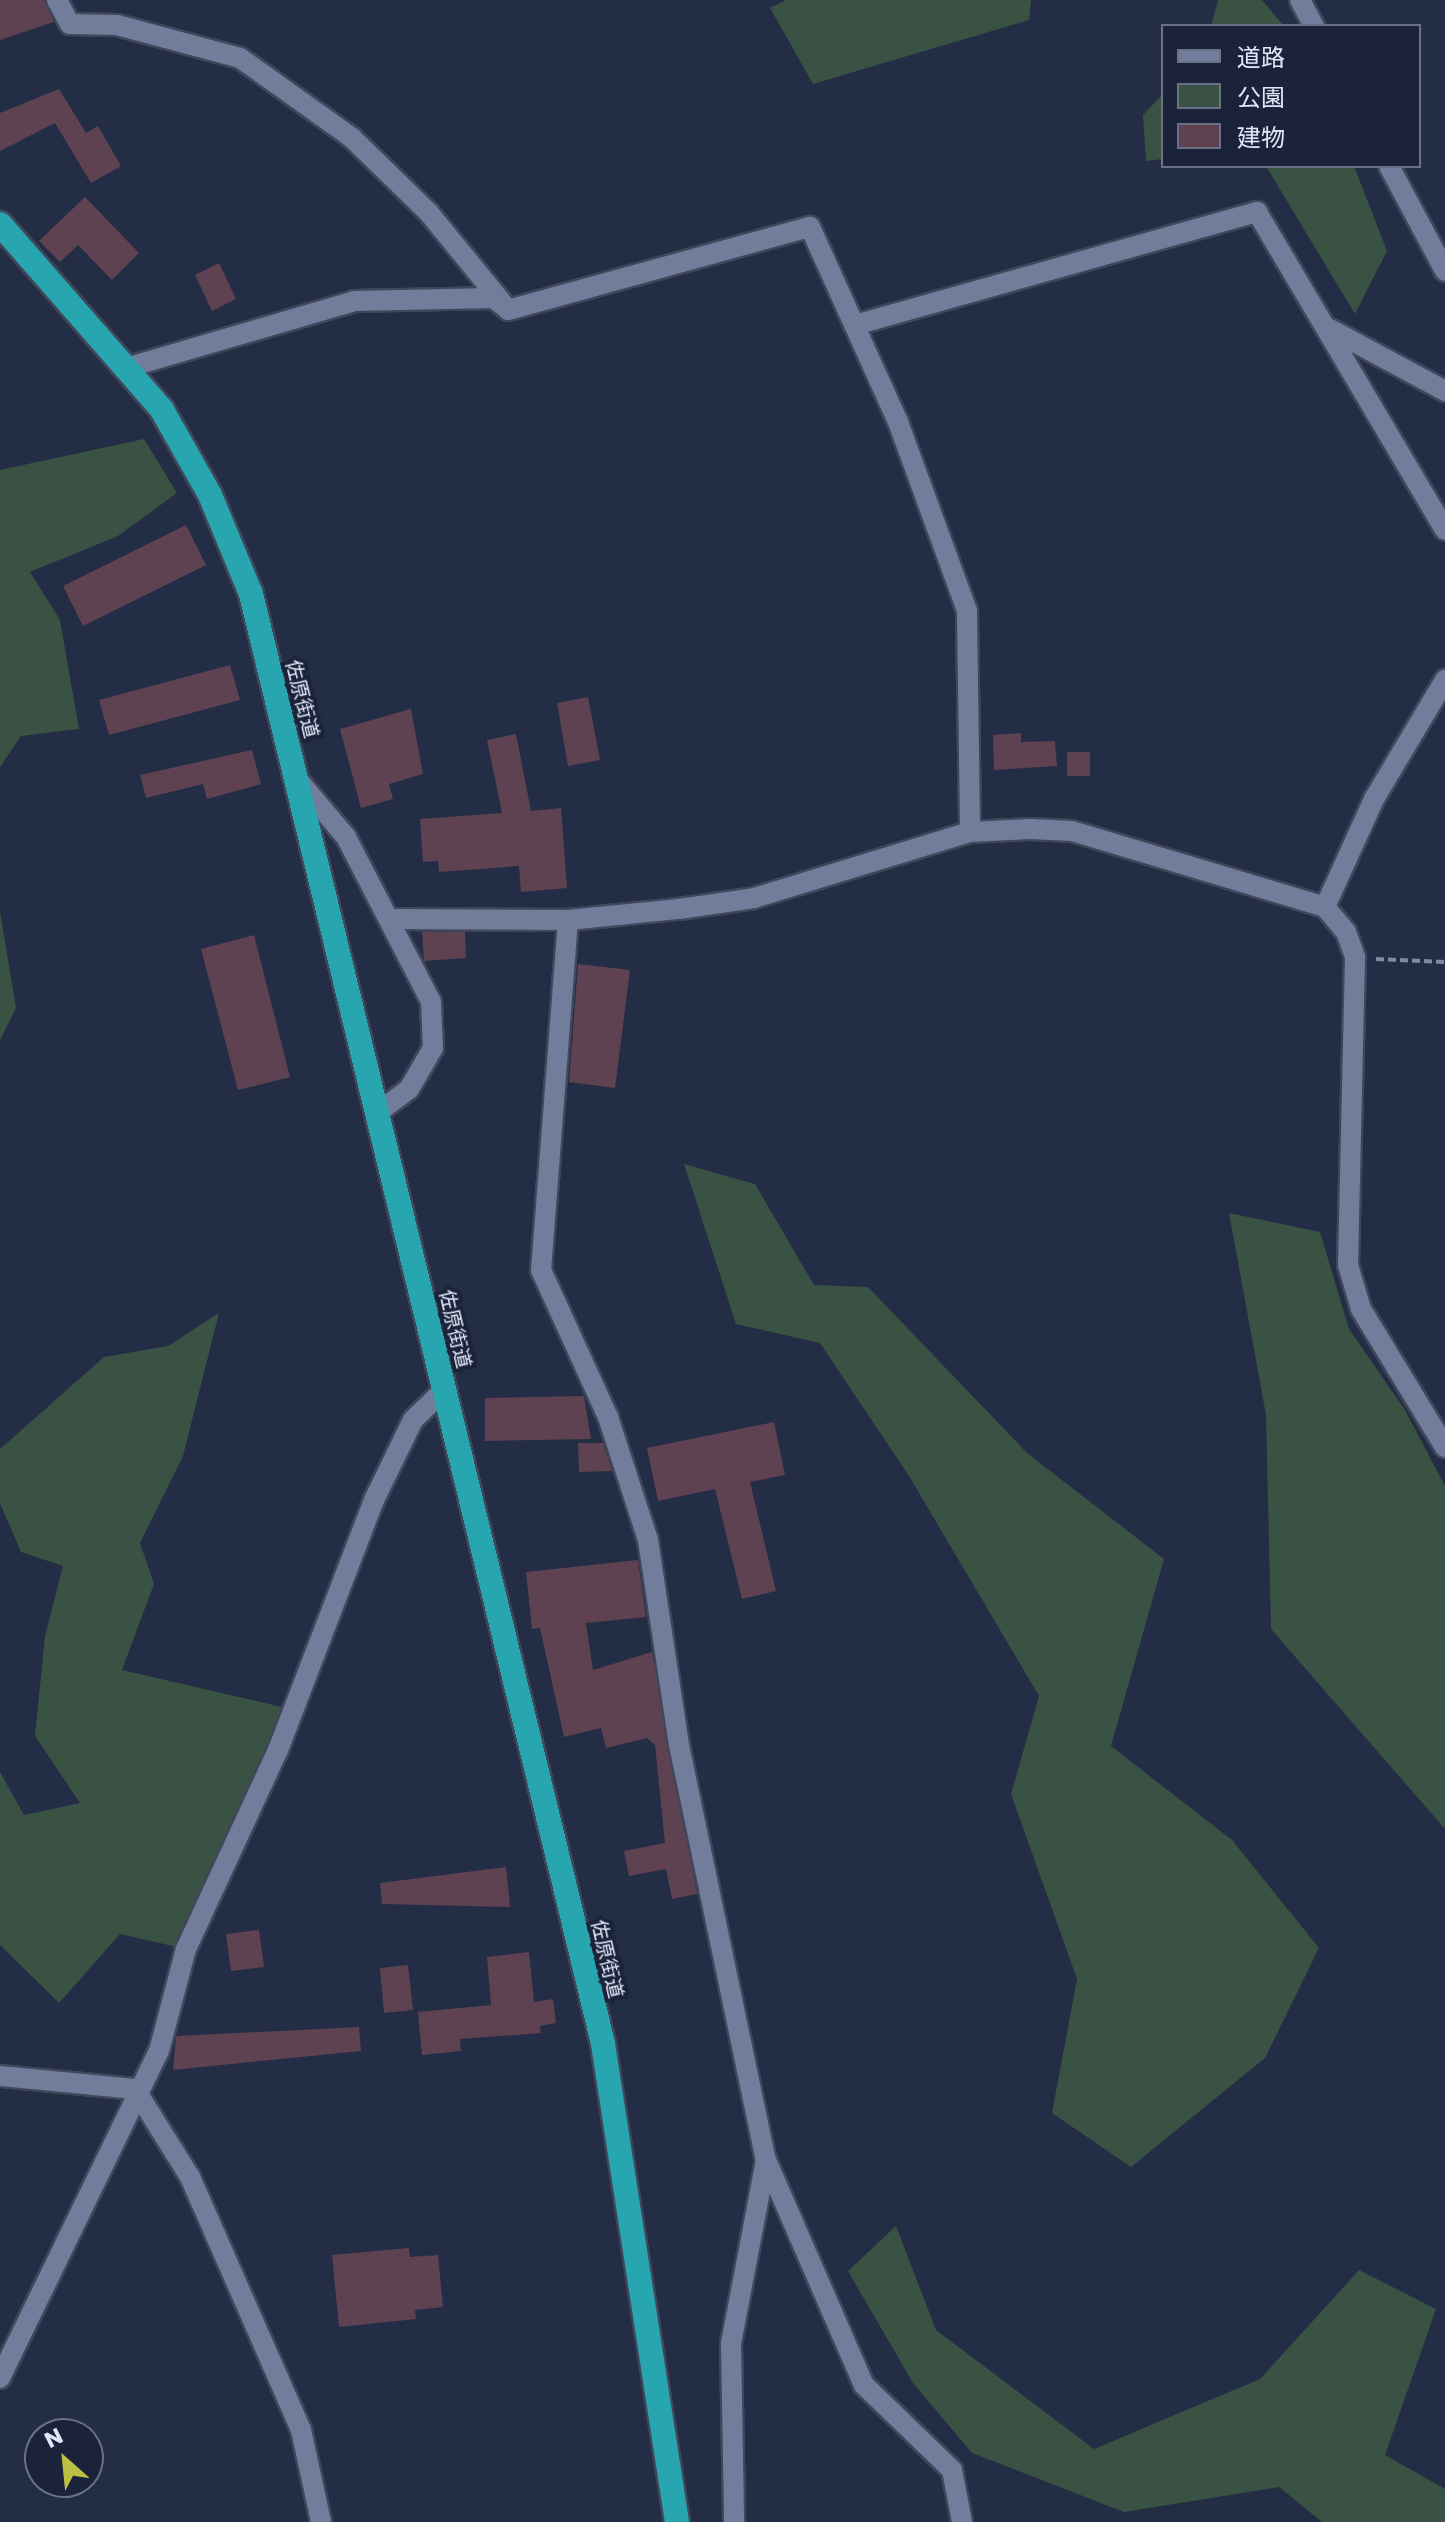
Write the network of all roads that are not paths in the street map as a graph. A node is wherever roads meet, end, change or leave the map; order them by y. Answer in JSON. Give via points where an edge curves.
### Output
{"nodes":[{"id":1,"x":57,"y":0,"type":"edge"},
{"id":2,"x":1300,"y":0,"type":"edge"},
{"id":3,"x":1313,"y":24,"type":"edge"},
{"id":4,"x":1390,"y":168,"type":"edge"},
{"id":5,"x":0,"y":224,"type":"edge"},
{"id":6,"x":1445,"y":271,"type":"edge"},
{"id":7,"x":508,"y":310,"type":"junction"},
{"id":8,"x":855,"y":325,"type":"junction"},
{"id":9,"x":1330,"y":329,"type":"junction"},
{"id":10,"x":129,"y":367,"type":"junction"},
{"id":11,"x":1445,"y":391,"type":"edge"},
{"id":12,"x":1445,"y":530,"type":"edge"},
{"id":13,"x":1445,"y":680,"type":"edge"},
{"id":14,"x":298,"y":780,"type":"junction"},
{"id":15,"x":970,"y":832,"type":"junction"},
{"id":16,"x":1325,"y":907,"type":"junction"},
{"id":17,"x":390,"y":919,"type":"junction"},
{"id":18,"x":568,"y":920,"type":"junction"},
{"id":19,"x":379,"y":1112,"type":"junction"},
{"id":20,"x":445,"y":1389,"type":"junction"},
{"id":21,"x":1445,"y":1447,"type":"edge"},
{"id":22,"x":0,"y":2076,"type":"edge"},
{"id":23,"x":135,"y":2089,"type":"junction"},
{"id":24,"x":766,"y":2160,"type":"junction"},
{"id":25,"x":0,"y":2378,"type":"edge"},
{"id":26,"x":321,"y":2522,"type":"edge"},
{"id":27,"x":677,"y":2522,"type":"edge"},
{"id":28,"x":734,"y":2522,"type":"edge"},
{"id":29,"x":962,"y":2522,"type":"edge"}],
"edges":[{"from":1,"to":7,"type":"street","via":[[70,24],[117,25],[240,58],[352,138],[429,213]]},
{"from":2,"to":3,"type":"street"},
{"from":4,"to":6,"type":"street"},
{"from":5,"to":10,"type":"highway","name":"佐原街道"},
{"from":7,"to":8,"type":"street","via":[[810,227]]},
{"from":7,"to":10,"type":"street","via":[[493,298],[354,301]]},
{"from":8,"to":9,"type":"street","via":[[1257,212]]},
{"from":8,"to":15,"type":"street","via":[[934,509],[967,611]]},
{"from":9,"to":11,"type":"street"},
{"from":9,"to":12,"type":"street"},
{"from":10,"to":14,"type":"highway","name":"佐原街道","via":[[187,451],[245,580]]},
{"from":13,"to":16,"type":"street","via":[[1374,799]]},
{"from":14,"to":17,"type":"street","via":[[346,837]]},
{"from":14,"to":19,"type":"highway","name":"佐原街道"},
{"from":15,"to":16,"type":"street","via":[[1072,831]]},
{"from":15,"to":18,"type":"street","via":[[754,898]]},
{"from":16,"to":21,"type":"street","via":[[1355,957],[1348,1265],[1361,1309]]},
{"from":17,"to":18,"type":"street"},
{"from":17,"to":19,"type":"street","via":[[431,1002],[433,1048],[409,1089]]},
{"from":18,"to":24,"type":"street","via":[[541,1270],[608,1417],[648,1540],[679,1745]]},
{"from":19,"to":20,"type":"highway","name":"佐原街道"},
{"from":20,"to":23,"type":"street","via":[[413,1420],[374,1500],[278,1750],[186,1949],[159,2051]]},
{"from":20,"to":27,"type":"highway","name":"佐原街道","via":[[603,2044]]},
{"from":22,"to":23,"type":"street"},
{"from":23,"to":25,"type":"street"},
{"from":23,"to":26,"type":"street","via":[[190,2177],[301,2430]]},
{"from":24,"to":28,"type":"street","via":[[731,2343]]},
{"from":24,"to":29,"type":"street","via":[[864,2385],[952,2470]]}]}
